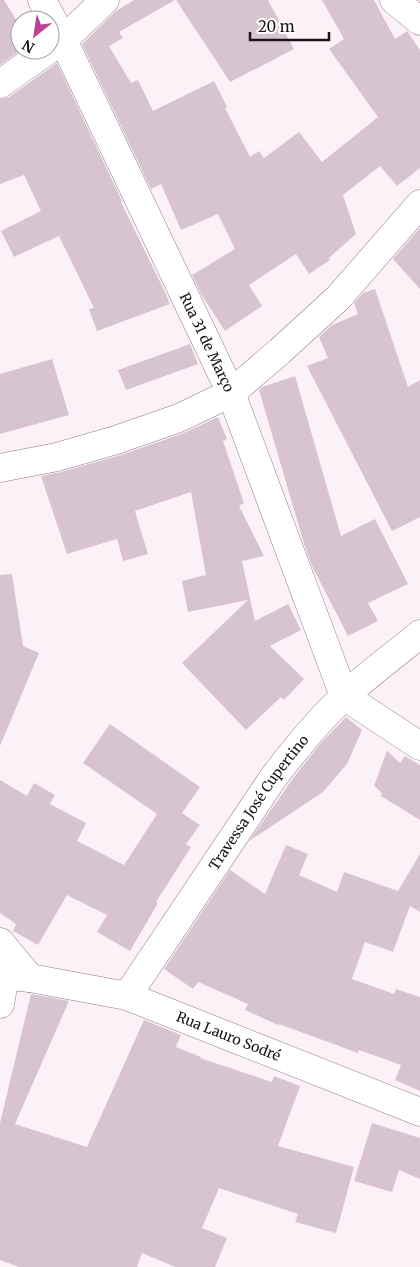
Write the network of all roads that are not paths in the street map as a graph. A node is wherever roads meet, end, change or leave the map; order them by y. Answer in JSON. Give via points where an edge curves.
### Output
{"nodes":[{"id":1,"x":105,"y":0,"type":"edge"},
{"id":2,"x":394,"y":0,"type":"edge"},
{"id":3,"x":420,"y":21,"type":"edge"},
{"id":4,"x":60,"y":41,"type":"edge"},
{"id":5,"x":60,"y":58,"type":"edge"},
{"id":6,"x":34,"y":60,"type":"edge"},
{"id":7,"x":0,"y":84,"type":"edge"},
{"id":8,"x":420,"y":204,"type":"edge"},
{"id":9,"x":231,"y":393,"type":"junction"},
{"id":10,"x":0,"y":468,"type":"edge"},
{"id":11,"x":420,"y":634,"type":"edge"},
{"id":12,"x":344,"y":696,"type":"junction"},
{"id":13,"x":420,"y":746,"type":"edge"},
{"id":14,"x":0,"y":942,"type":"edge"},
{"id":15,"x":12,"y":976,"type":"edge"},
{"id":16,"x":127,"y":996,"type":"junction"},
{"id":17,"x":0,"y":1004,"type":"edge"},
{"id":18,"x":420,"y":1112,"type":"edge"}],
"edges":[{"from":1,"to":4,"type":"street"},
{"from":2,"to":3,"type":"street"},
{"from":5,"to":9,"type":"street","name":"Rua 31 de Março"},
{"from":6,"to":7,"type":"street"},
{"from":8,"to":9,"type":"street","via":[[338,298]]},
{"from":9,"to":10,"type":"street","via":[[179,418],[116,440],[57,457]]},
{"from":9,"to":12,"type":"street","name":"Rua 31 de Março"},
{"from":11,"to":12,"type":"street","name":"Travessa José Cupertino"},
{"from":12,"to":13,"type":"street"},
{"from":12,"to":16,"type":"street","name":"Travessa José Cupertino","via":[[273,778]]},
{"from":14,"to":15,"type":"street"},
{"from":15,"to":16,"type":"street","name":"Rua Lauro Sodré"},
{"from":15,"to":17,"type":"street"},
{"from":16,"to":18,"type":"street","name":"Rua Lauro Sodré"}]}
